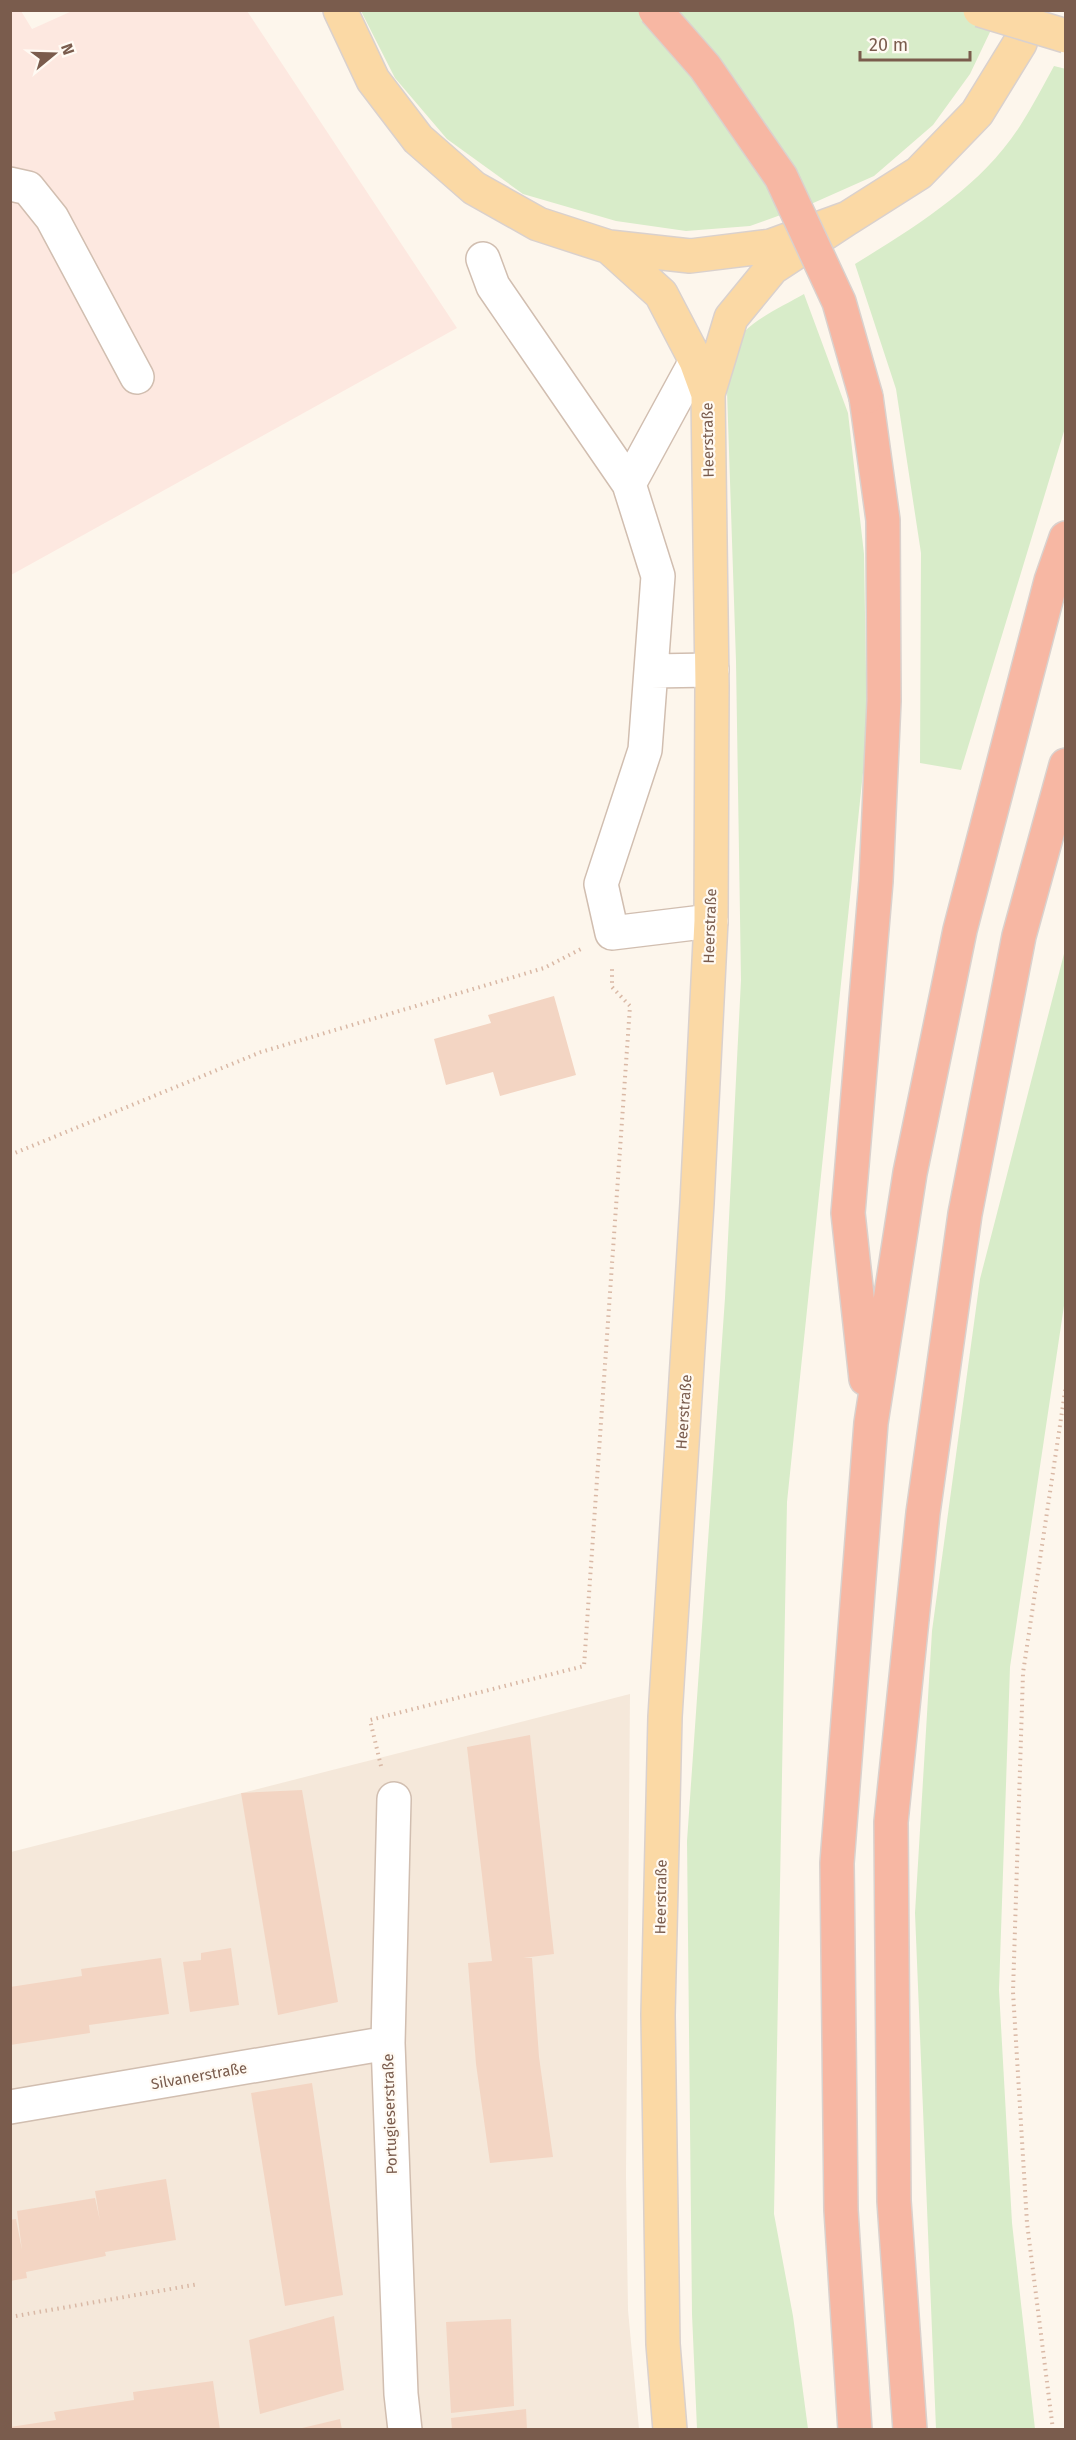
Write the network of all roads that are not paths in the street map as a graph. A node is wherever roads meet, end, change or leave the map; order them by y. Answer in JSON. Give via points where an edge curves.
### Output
{"nodes":[{"id":1,"x":656,"y":10,"type":"edge"},
{"id":2,"x":980,"y":10,"type":"edge"},
{"id":3,"x":1030,"y":10,"type":"edge"},
{"id":4,"x":339,"y":11,"type":"edge"},
{"id":5,"x":1065,"y":36,"type":"edge"},
{"id":6,"x":10,"y":184,"type":"edge"},
{"id":7,"x":848,"y":218,"type":"junction"},
{"id":8,"x":609,"y":247,"type":"junction"},
{"id":9,"x":483,"y":259,"type":"dead end"},
{"id":10,"x":696,"y":361,"type":"junction"},
{"id":11,"x":137,"y":377,"type":"dead end"},
{"id":12,"x":708,"y":393,"type":"junction"},
{"id":13,"x":629,"y":484,"type":"junction"},
{"id":14,"x":1065,"y":538,"type":"edge"},
{"id":15,"x":651,"y":670,"type":"junction"},
{"id":16,"x":712,"y":670,"type":"junction"},
{"id":17,"x":1065,"y":765,"type":"edge"},
{"id":18,"x":711,"y":921,"type":"junction"},
{"id":19,"x":870,"y":1423,"type":"junction"},
{"id":20,"x":394,"y":1799,"type":"road end"},
{"id":21,"x":388,"y":2043,"type":"junction"},
{"id":22,"x":10,"y":2107,"type":"edge"},
{"id":23,"x":405,"y":2430,"type":"edge"},
{"id":24,"x":670,"y":2430,"type":"edge"},
{"id":25,"x":855,"y":2430,"type":"edge"},
{"id":26,"x":910,"y":2430,"type":"edge"}],
"edges":[{"from":1,"to":19,"type":"highway","bridge":true,"via":[[705,67],[781,177],[839,302],[866,397],[883,520],[884,701],[876,881],[848,1213]]},
{"from":2,"to":5,"type":"main road","bridge":true},
{"from":3,"to":7,"type":"main road","via":[[1020,43],[977,113],[919,173]]},
{"from":4,"to":8,"type":"main road","via":[[373,80],[418,139],[474,188],[538,224]]},
{"from":6,"to":11,"type":"street","via":[[28,188],[52,218]]},
{"from":7,"to":8,"type":"main road","via":[[771,246],[748,249],[690,255]]},
{"from":7,"to":12,"type":"main road","name":"Heerstraße","via":[[772,268],[731,318]]},
{"from":8,"to":10,"type":"main road","name":"Heerstraße","via":[[661,294]]},
{"from":9,"to":13,"type":"street","via":[[493,286]]},
{"from":10,"to":12,"type":"main road","name":"Heerstraße"},
{"from":10,"to":13,"type":"street"},
{"from":12,"to":16,"type":"main road","name":"Heerstraße"},
{"from":13,"to":15,"type":"street","via":[[658,576]]},
{"from":14,"to":19,"type":"highway","via":[[960,930],[910,1173]]},
{"from":15,"to":16,"type":"street"},
{"from":15,"to":18,"type":"street","via":[[645,750],[601,884],[612,933]]},
{"from":16,"to":18,"type":"main road","name":"Heerstraße"},
{"from":17,"to":26,"type":"highway","via":[[1019,936],[964,1214],[923,1513],[891,1822],[894,2201]]},
{"from":18,"to":24,"type":"main road","name":"Heerstraße","via":[[665,1717],[658,2015],[663,2344]]},
{"from":19,"to":25,"type":"highway","via":[[837,1863],[841,2210]]},
{"from":20,"to":21,"type":"street","name":"Portugieserstraße"},
{"from":21,"to":22,"type":"street","name":"Silvanerstraße"},
{"from":21,"to":23,"type":"street","name":"Portugieserstraße"}]}
